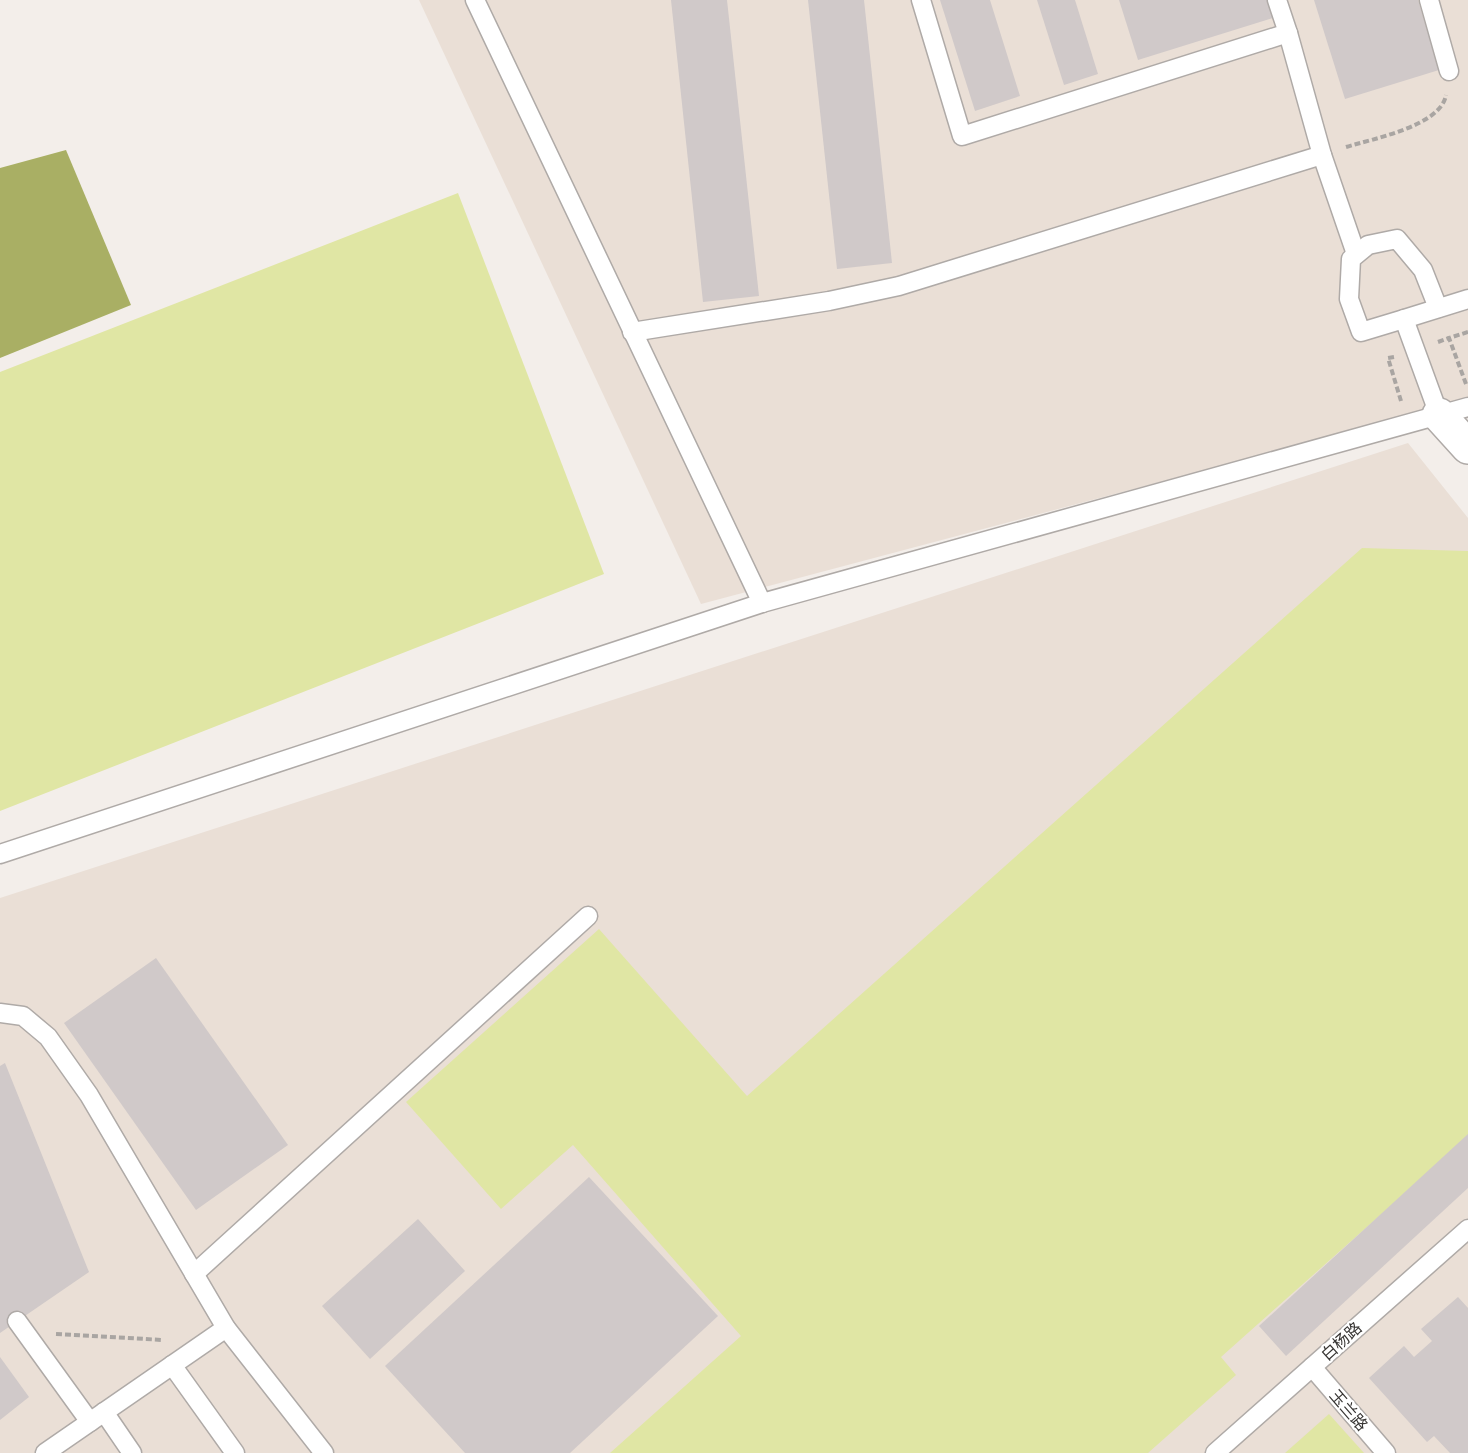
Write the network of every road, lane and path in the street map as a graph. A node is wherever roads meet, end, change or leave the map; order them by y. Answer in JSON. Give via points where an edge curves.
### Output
{"nodes":[{"id":1,"x":475,"y":0,"type":"edge"},
{"id":2,"x":921,"y":0,"type":"edge"},
{"id":3,"x":1277,"y":0,"type":"edge"},
{"id":4,"x":1429,"y":0,"type":"edge"},
{"id":5,"x":1287,"y":33,"type":"junction"},
{"id":6,"x":1449,"y":71,"type":"joint"},
{"id":7,"x":1322,"y":154,"type":"junction"},
{"id":8,"x":1356,"y":254,"type":"junction"},
{"id":9,"x":1468,"y":299,"type":"edge"},
{"id":10,"x":1438,"y":308,"type":"junction"},
{"id":11,"x":1404,"y":319,"type":"junction"},
{"id":12,"x":632,"y":332,"type":"junction"},
{"id":13,"x":1468,"y":332,"type":"edge"},
{"id":14,"x":1468,"y":390,"type":"edge"},
{"id":15,"x":1454,"y":411,"type":"edge"},
{"id":16,"x":1468,"y":447,"type":"edge"},
{"id":17,"x":762,"y":603,"type":"junction"},
{"id":18,"x":0,"y":854,"type":"edge"},
{"id":19,"x":588,"y":916,"type":"dead end"},
{"id":20,"x":0,"y":1013,"type":"edge"},
{"id":21,"x":1468,"y":1230,"type":"edge"},
{"id":22,"x":194,"y":1274,"type":"junction"},
{"id":23,"x":22,"y":1327,"type":"joint"},
{"id":24,"x":226,"y":1328,"type":"junction"},
{"id":25,"x":205,"y":1342,"type":"junction"},
{"id":26,"x":172,"y":1365,"type":"junction"},
{"id":27,"x":1312,"y":1367,"type":"junction"},
{"id":28,"x":97,"y":1417,"type":"junction"},
{"id":29,"x":45,"y":1453,"type":"edge"},
{"id":30,"x":132,"y":1453,"type":"edge"},
{"id":31,"x":235,"y":1453,"type":"edge"},
{"id":32,"x":324,"y":1453,"type":"edge"},
{"id":33,"x":1215,"y":1453,"type":"edge"},
{"id":34,"x":1386,"y":1453,"type":"edge"}],
"edges":[{"from":1,"to":12,"type":"lane"},
{"from":2,"to":5,"type":"lane","via":[[962,136]]},
{"from":3,"to":5,"type":"lane"},
{"from":4,"to":6,"type":"lane"},
{"from":5,"to":7,"type":"lane"},
{"from":6,"to":7,"type":"path","via":[[1445,102],[1422,123]]},
{"from":7,"to":8,"type":"lane"},
{"from":7,"to":12,"type":"lane","via":[[899,286]]},
{"from":8,"to":10,"type":"lane","via":[[1368,245],[1397,239],[1423,270]]},
{"from":8,"to":11,"type":"lane","via":[[1351,259],[1349,299],[1361,332]]},
{"from":9,"to":10,"type":"lane"},
{"from":10,"to":11,"type":"lane"},
{"from":11,"to":15,"type":"lane"},
{"from":12,"to":17,"type":"lane"},
{"from":13,"to":14,"type":"path","via":[[1449,338]]},
{"from":15,"to":16,"type":"street"},
{"from":15,"to":17,"type":"lane"},
{"from":17,"to":18,"type":"lane"},
{"from":19,"to":22,"type":"lane"},
{"from":20,"to":22,"type":"lane","via":[[23,1016],[48,1037],[89,1095]]},
{"from":21,"to":27,"type":"lane","name":"白杨路"},
{"from":22,"to":24,"type":"lane"},
{"from":23,"to":25,"type":"path"},
{"from":23,"to":28,"type":"lane"},
{"from":24,"to":25,"type":"lane"},
{"from":24,"to":32,"type":"lane"},
{"from":25,"to":26,"type":"lane"},
{"from":26,"to":28,"type":"lane"},
{"from":26,"to":31,"type":"lane"},
{"from":27,"to":33,"type":"lane","name":"白杨路"},
{"from":27,"to":34,"type":"lane","name":"玉兰路"},
{"from":28,"to":29,"type":"lane"},
{"from":28,"to":30,"type":"lane"}]}
